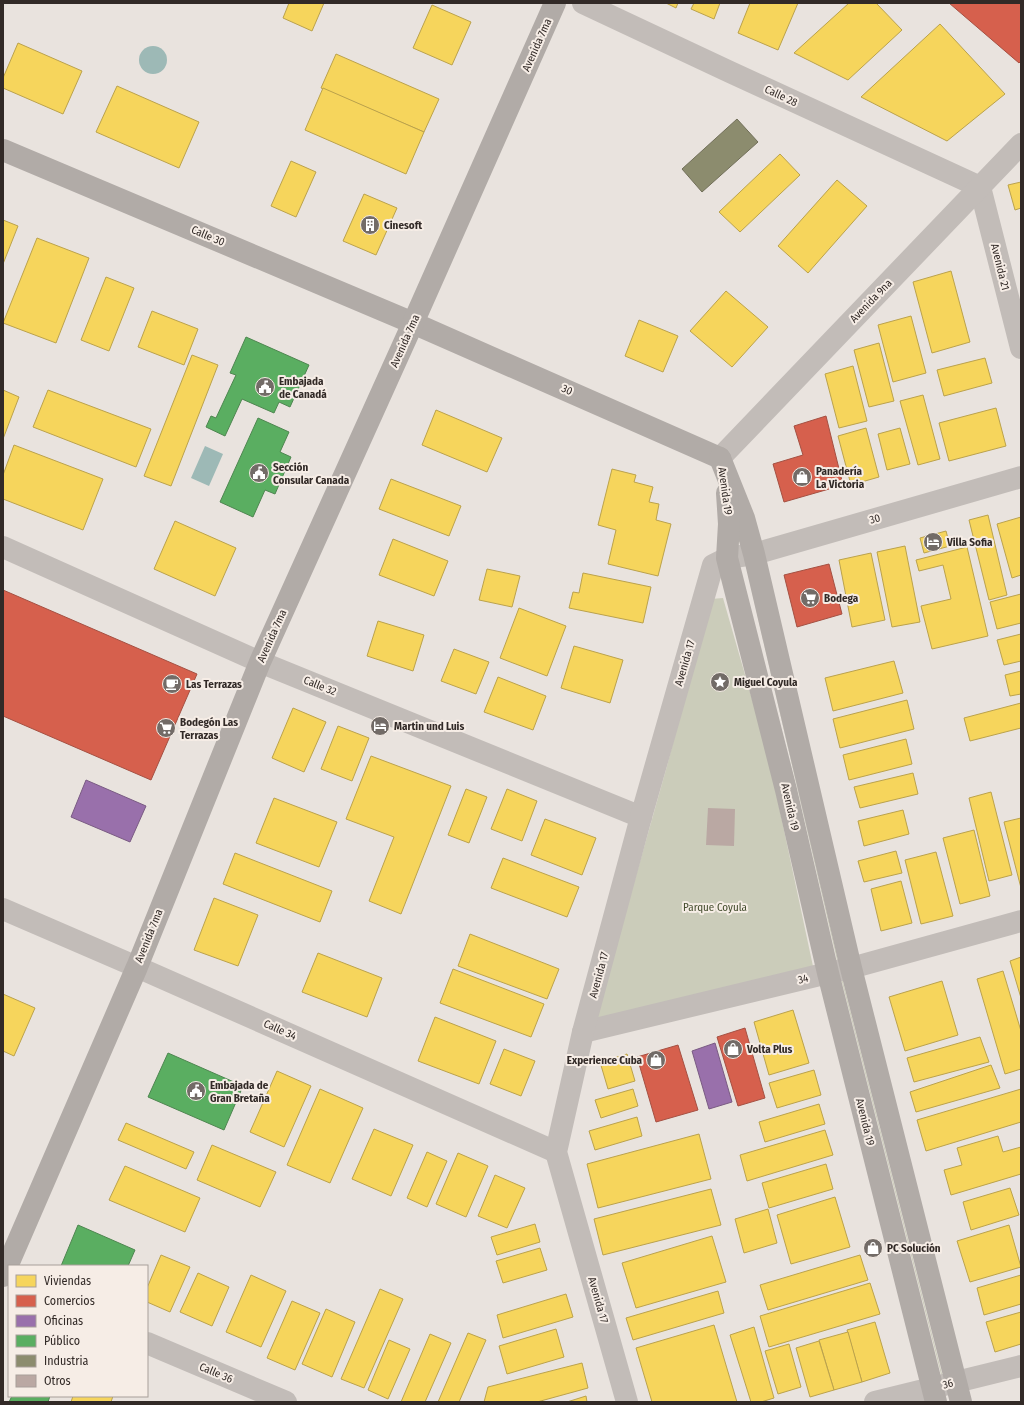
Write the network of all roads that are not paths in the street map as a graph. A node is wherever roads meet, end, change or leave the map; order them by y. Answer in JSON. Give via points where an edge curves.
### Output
{"nodes":[{"id":1,"x":555,"y":3,"type":"edge"},
{"id":2,"x":583,"y":3,"type":"edge"},
{"id":3,"x":1021,"y":144,"type":"edge"},
{"id":4,"x":3,"y":150,"type":"edge"},
{"id":5,"x":980,"y":187,"type":"junction"},
{"id":6,"x":413,"y":322,"type":"junction"},
{"id":7,"x":1021,"y":348,"type":"edge"},
{"id":8,"x":720,"y":458,"type":"junction"},
{"id":9,"x":1021,"y":477,"type":"edge"},
{"id":10,"x":3,"y":547,"type":"edge"},
{"id":11,"x":754,"y":554,"type":"junction"},
{"id":12,"x":728,"y":558,"type":"junction"},
{"id":13,"x":260,"y":662,"type":"junction"},
{"id":14,"x":641,"y":817,"type":"junction"},
{"id":15,"x":3,"y":909,"type":"edge"},
{"id":16,"x":1021,"y":921,"type":"edge"},
{"id":17,"x":137,"y":967,"type":"junction"},
{"id":18,"x":851,"y":968,"type":"junction"},
{"id":19,"x":828,"y":973,"type":"junction"},
{"id":20,"x":583,"y":1032,"type":"junction"},
{"id":21,"x":556,"y":1152,"type":"junction"},
{"id":22,"x":3,"y":1276,"type":"edge"},
{"id":23,"x":148,"y":1343,"type":"edge"},
{"id":24,"x":1021,"y":1366,"type":"edge"},
{"id":25,"x":959,"y":1392,"type":"edge"},
{"id":26,"x":934,"y":1395,"type":"edge"},
{"id":27,"x":286,"y":1402,"type":"edge"},
{"id":28,"x":627,"y":1402,"type":"edge"},
{"id":29,"x":874,"y":1402,"type":"edge"}],
"edges":[{"from":1,"to":6,"type":"main road","name":"Avenida 7ma"},
{"from":2,"to":5,"type":"street","name":"Calle 28"},
{"from":3,"to":5,"type":"street","name":"Avenida 9na"},
{"from":4,"to":6,"type":"main road","name":"Calle 30"},
{"from":5,"to":7,"type":"street","name":"Avenida 21"},
{"from":5,"to":8,"type":"street","name":"Avenida 9na"},
{"from":6,"to":8,"type":"main road","name":"30"},
{"from":6,"to":13,"type":"main road","name":"Avenida 7ma"},
{"from":8,"to":11,"type":"main road","name":"Avenida 19","via":[[744,518]]},
{"from":8,"to":12,"type":"main road","name":"Avenida 19","via":[[728,496]]},
{"from":9,"to":11,"type":"street","name":"30"},
{"from":10,"to":13,"type":"street","name":"Calle 32"},
{"from":11,"to":12,"type":"street","name":"30"},
{"from":11,"to":18,"type":"main road","name":"Avenida 19"},
{"from":12,"to":14,"type":"street","name":"Avenida 17","via":[[713,565]]},
{"from":12,"to":19,"type":"main road","name":"Avenida 19","via":[[786,790]]},
{"from":13,"to":14,"type":"street","name":"Calle 32"},
{"from":13,"to":17,"type":"main road","name":"Avenida 7ma"},
{"from":14,"to":20,"type":"street","name":"Avenida 17"},
{"from":15,"to":17,"type":"street","name":"Calle 34"},
{"from":16,"to":18,"type":"street","name":"34"},
{"from":17,"to":21,"type":"street","name":"Calle 34"},
{"from":17,"to":22,"type":"main road","name":"Avenida 7ma"},
{"from":18,"to":19,"type":"street","name":"34"},
{"from":18,"to":25,"type":"main road","name":"Avenida 19"},
{"from":19,"to":20,"type":"street","name":"34"},
{"from":19,"to":26,"type":"main road","name":"Avenida 19"},
{"from":20,"to":21,"type":"street","name":"Avenida 17"},
{"from":21,"to":28,"type":"street","name":"Avenida 17"},
{"from":23,"to":27,"type":"street","name":"Calle 36"},
{"from":24,"to":25,"type":"street","name":"36"},
{"from":25,"to":26,"type":"street","name":"36"},
{"from":26,"to":29,"type":"street","name":"36"}]}
